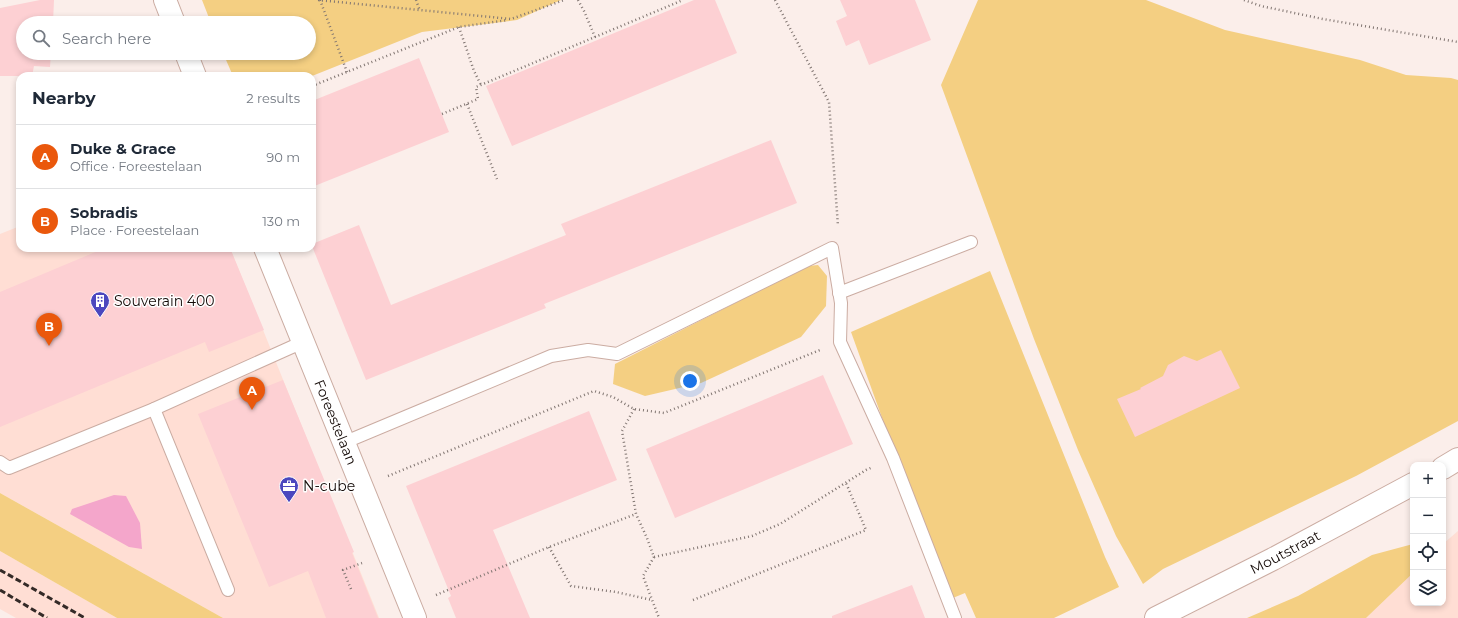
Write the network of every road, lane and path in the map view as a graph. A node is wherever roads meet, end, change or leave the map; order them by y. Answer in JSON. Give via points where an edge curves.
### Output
{"nodes":[{"id":1,"x":165,"y":0,"type":"edge"},
{"id":2,"x":319,"y":0,"type":"edge"},
{"id":3,"x":416,"y":0,"type":"edge"},
{"id":4,"x":564,"y":0,"type":"edge"},
{"id":5,"x":578,"y":0,"type":"edge"},
{"id":6,"x":683,"y":0,"type":"edge"},
{"id":7,"x":775,"y":0,"type":"edge"},
{"id":8,"x":1244,"y":0,"type":"edge"},
{"id":9,"x":420,"y":11,"type":"junction"},
{"id":10,"x":171,"y":16,"type":"edge"},
{"id":11,"x":511,"y":19,"type":"junction"},
{"id":12,"x":459,"y":27,"type":"junction"},
{"id":13,"x":595,"y":37,"type":"junction"},
{"id":14,"x":1458,"y":42,"type":"edge"},
{"id":15,"x":189,"y":60,"type":"edge"},
{"id":16,"x":193,"y":72,"type":"edge"},
{"id":17,"x":347,"y":72,"type":"junction"},
{"id":18,"x":316,"y":84,"type":"edge"},
{"id":19,"x":480,"y":85,"type":"junction"},
{"id":20,"x":467,"y":104,"type":"junction"},
{"id":21,"x":442,"y":114,"type":"dead end"},
{"id":22,"x":497,"y":179,"type":"dead end"},
{"id":23,"x":972,"y":242,"type":"dead end"},
{"id":24,"x":832,"y":248,"type":"junction"},
{"id":25,"x":267,"y":252,"type":"edge"},
{"id":26,"x":840,"y":294,"type":"junction"},
{"id":27,"x":304,"y":342,"type":"junction"},
{"id":28,"x":840,"y":342,"type":"junction"},
{"id":29,"x":154,"y":409,"type":"junction"},
{"id":30,"x":634,"y":409,"type":"junction"},
{"id":31,"x":343,"y":443,"type":"junction"},
{"id":32,"x":893,"y":458,"type":"junction"},
{"id":33,"x":1458,"y":460,"type":"edge"},
{"id":34,"x":0,"y":462,"type":"edge"},
{"id":35,"x":1446,"y":466,"type":"edge"},
{"id":36,"x":846,"y":483,"type":"junction"},
{"id":37,"x":1410,"y":486,"type":"edge"},
{"id":38,"x":361,"y":487,"type":"junction"},
{"id":39,"x":636,"y":514,"type":"junction"},
{"id":40,"x":549,"y":547,"type":"junction"},
{"id":41,"x":654,"y":557,"type":"junction"},
{"id":42,"x":362,"y":563,"type":"dead end"},
{"id":43,"x":350,"y":589,"type":"dead end"},
{"id":44,"x":228,"y":590,"type":"dead end"},
{"id":45,"x":652,"y":600,"type":"junction"},
{"id":46,"x":693,"y":600,"type":"dead end"},
{"id":47,"x":412,"y":612,"type":"edge"},
{"id":48,"x":659,"y":618,"type":"edge"},
{"id":49,"x":955,"y":618,"type":"edge"},
{"id":50,"x":1156,"y":618,"type":"edge"}],
"edges":[{"from":1,"to":10,"type":"street"},
{"from":2,"to":9,"type":"path"},
{"from":2,"to":17,"type":"path"},
{"from":3,"to":9,"type":"path"},
{"from":4,"to":11,"type":"path"},
{"from":5,"to":13,"type":"path"},
{"from":6,"to":13,"type":"path"},
{"from":7,"to":24,"type":"path","via":[[829,102],[838,233]]},
{"from":8,"to":14,"type":"path","via":[[1323,19]]},
{"from":9,"to":11,"type":"path"},
{"from":11,"to":12,"type":"path"},
{"from":12,"to":17,"type":"path"},
{"from":12,"to":19,"type":"path"},
{"from":13,"to":19,"type":"path"},
{"from":15,"to":16,"type":"street"},
{"from":17,"to":18,"type":"path"},
{"from":19,"to":20,"type":"path","via":[[476,87],[478,99]]},
{"from":20,"to":21,"type":"path"},
{"from":20,"to":22,"type":"path"},
{"from":23,"to":26,"type":"lane"},
{"from":24,"to":26,"type":"lane"},
{"from":24,"to":31,"type":"lane","via":[[617,354],[588,350],[551,356]]},
{"from":25,"to":27,"type":"street","name":"Foreestelaan"},
{"from":26,"to":28,"type":"lane"},
{"from":27,"to":29,"type":"lane"},
{"from":27,"to":31,"type":"street","name":"Foreestelaan"},
{"from":28,"to":30,"type":"path","via":[[664,412]]},
{"from":28,"to":32,"type":"lane"},
{"from":29,"to":34,"type":"lane","via":[[9,468]]},
{"from":29,"to":44,"type":"lane"},
{"from":30,"to":38,"type":"path","via":[[613,397],[594,391]]},
{"from":30,"to":39,"type":"path","via":[[622,431]]},
{"from":31,"to":38,"type":"street","name":"Foreestelaan"},
{"from":32,"to":36,"type":"path","via":[[866,470]]},
{"from":32,"to":49,"type":"lane"},
{"from":33,"to":35,"type":"street"},
{"from":36,"to":41,"type":"path","via":[[780,524],[752,536]]},
{"from":36,"to":46,"type":"path","via":[[866,530]]},
{"from":37,"to":50,"type":"street","name":"Moutstraat"},
{"from":38,"to":47,"type":"street","name":"Foreestelaan"},
{"from":39,"to":40,"type":"path"},
{"from":39,"to":41,"type":"path"},
{"from":40,"to":45,"type":"path","via":[[571,586]]},
{"from":40,"to":47,"type":"path"},
{"from":41,"to":45,"type":"path","via":[[643,576]]},
{"from":42,"to":43,"type":"path","via":[[343,570]]},
{"from":45,"to":48,"type":"path"}]}
